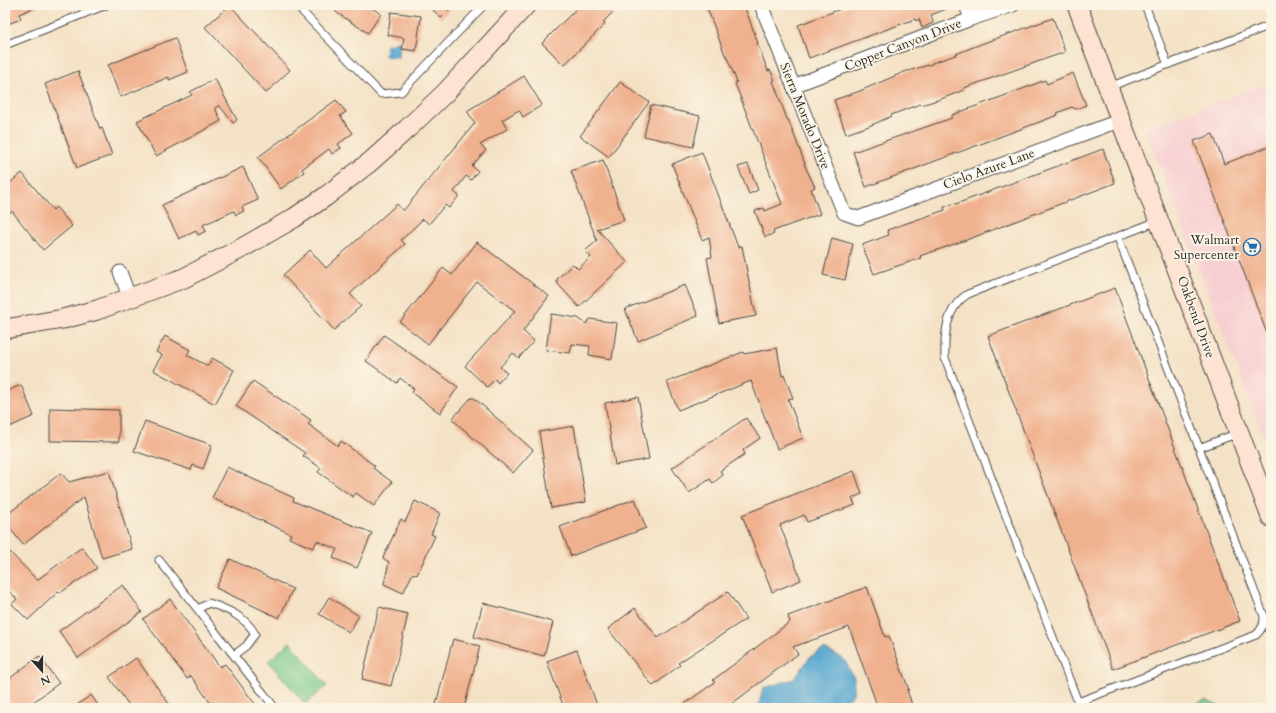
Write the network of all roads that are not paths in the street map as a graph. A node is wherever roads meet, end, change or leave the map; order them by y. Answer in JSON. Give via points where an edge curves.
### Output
{"nodes":[{"id":1,"x":106,"y":5,"type":"edge"},
{"id":2,"x":296,"y":5,"type":"edge"},
{"id":3,"x":484,"y":5,"type":"edge"},
{"id":4,"x":526,"y":5,"type":"edge"},
{"id":5,"x":761,"y":5,"type":"edge"},
{"id":6,"x":966,"y":5,"type":"edge"},
{"id":7,"x":1013,"y":5,"type":"edge"},
{"id":8,"x":1077,"y":5,"type":"edge"},
{"id":9,"x":1145,"y":5,"type":"edge"},
{"id":10,"x":971,"y":19,"type":"junction"},
{"id":11,"x":1271,"y":26,"type":"edge"},
{"id":12,"x":5,"y":45,"type":"edge"},
{"id":13,"x":1168,"y":65,"type":"junction"},
{"id":14,"x":793,"y":86,"type":"junction"},
{"id":15,"x":1109,"y":87,"type":"junction"},
{"id":16,"x":1121,"y":120,"type":"junction"},
{"id":17,"x":858,"y":218,"type":"joint"},
{"id":18,"x":1160,"y":221,"type":"junction"},
{"id":19,"x":1118,"y":238,"type":"junction"},
{"id":20,"x":120,"y":272,"type":"dead end"},
{"id":21,"x":130,"y":299,"type":"junction"},
{"id":22,"x":5,"y":329,"type":"edge"},
{"id":23,"x":1239,"y":432,"type":"junction"},
{"id":24,"x":1199,"y":448,"type":"junction"},
{"id":25,"x":1271,"y":517,"type":"edge"},
{"id":26,"x":159,"y":560,"type":"dead end"},
{"id":27,"x":198,"y":609,"type":"junction"},
{"id":28,"x":234,"y":655,"type":"junction"},
{"id":29,"x":1080,"y":705,"type":"edge"},
{"id":30,"x":275,"y":708,"type":"edge"}],
"edges":[{"from":1,"to":12,"type":"lane"},
{"from":2,"to":3,"type":"lane","via":[[381,94],[401,92]]},
{"from":4,"to":21,"type":"main road","via":[[445,93],[370,162],[326,197],[242,248],[184,278]]},
{"from":5,"to":14,"type":"street","name":"Sierra Morado Drive"},
{"from":6,"to":10,"type":"street"},
{"from":7,"to":10,"type":"street","name":"Copper Canyon Drive"},
{"from":8,"to":15,"type":"main road","name":"Oakbend Drive"},
{"from":9,"to":13,"type":"lane"},
{"from":10,"to":14,"type":"street","name":"Copper Canyon Drive"},
{"from":11,"to":13,"type":"lane"},
{"from":13,"to":15,"type":"lane"},
{"from":14,"to":17,"type":"street","name":"Sierra Morado Drive","via":[[844,213]]},
{"from":15,"to":16,"type":"main road","name":"Oakbend Drive"},
{"from":16,"to":17,"type":"street","name":"Cielo Azure Lane"},
{"from":16,"to":18,"type":"main road","name":"Oakbend Drive"},
{"from":18,"to":19,"type":"lane"},
{"from":18,"to":23,"type":"main road","name":"Oakbend Drive"},
{"from":19,"to":24,"type":"lane"},
{"from":19,"to":29,"type":"lane","via":[[960,298],[952,309],[944,339],[945,358]]},
{"from":20,"to":21,"type":"street"},
{"from":21,"to":22,"type":"main road","via":[[63,319]]},
{"from":23,"to":24,"type":"lane"},
{"from":23,"to":25,"type":"main road","name":"Oakbend Drive"},
{"from":24,"to":29,"type":"lane","via":[[1264,616],[1264,624],[1256,635]]},
{"from":26,"to":27,"type":"lane"},
{"from":27,"to":28,"type":"lane"},
{"from":27,"to":28,"type":"lane","via":[[210,603],[233,613],[250,625],[255,634],[246,646]]},
{"from":28,"to":30,"type":"lane"}]}
